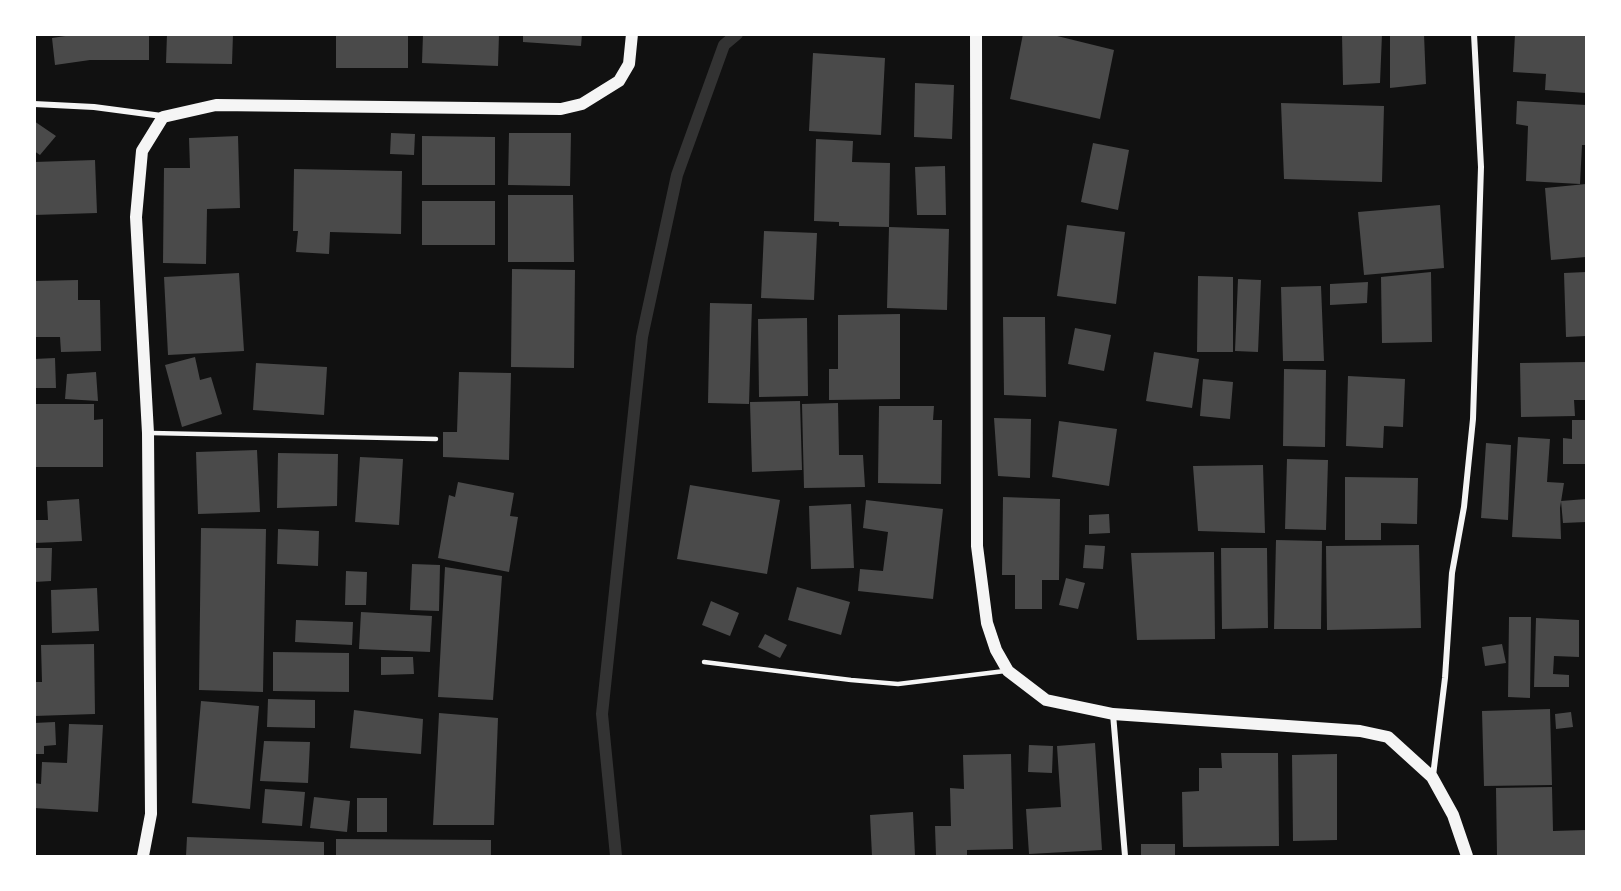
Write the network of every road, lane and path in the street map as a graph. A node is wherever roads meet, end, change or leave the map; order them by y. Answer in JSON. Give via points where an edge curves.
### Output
{"nodes":[{"id":1,"x":632,"y":34,"type":"edge"},
{"id":2,"x":976,"y":34,"type":"edge"},
{"id":3,"x":1474,"y":34,"type":"edge"},
{"id":4,"x":34,"y":104,"type":"edge"},
{"id":5,"x":163,"y":117,"type":"junction"},
{"id":6,"x":148,"y":433,"type":"junction"},
{"id":7,"x":436,"y":439,"type":"dead end"},
{"id":8,"x":704,"y":662,"type":"dead end"},
{"id":9,"x":1008,"y":671,"type":"junction"},
{"id":10,"x":1113,"y":714,"type":"junction"},
{"id":11,"x":1432,"y":777,"type":"junction"},
{"id":12,"x":143,"y":856,"type":"edge"},
{"id":13,"x":1125,"y":856,"type":"edge"},
{"id":14,"x":1467,"y":856,"type":"edge"}],
"edges":[{"from":1,"to":5,"type":"main road","via":[[629,64],[619,81],[582,104],[561,109],[216,105]]},
{"from":2,"to":9,"type":"main road","via":[[976,546],[987,623]]},
{"from":3,"to":11,"type":"street","via":[[1481,167],[1473,419],[1452,573],[1445,678]]},
{"from":4,"to":5,"type":"street","via":[[94,107]]},
{"from":5,"to":6,"type":"main road","via":[[142,151],[136,217]]},
{"from":6,"to":7,"type":"lane"},
{"from":6,"to":12,"type":"main road","via":[[151,814]]},
{"from":8,"to":9,"type":"lane","via":[[898,684]]},
{"from":9,"to":10,"type":"main road","via":[[1046,700]]},
{"from":10,"to":11,"type":"main road","via":[[1360,731],[1388,737]]},
{"from":10,"to":13,"type":"street"},
{"from":11,"to":14,"type":"main road","via":[[1453,815]]}]}
